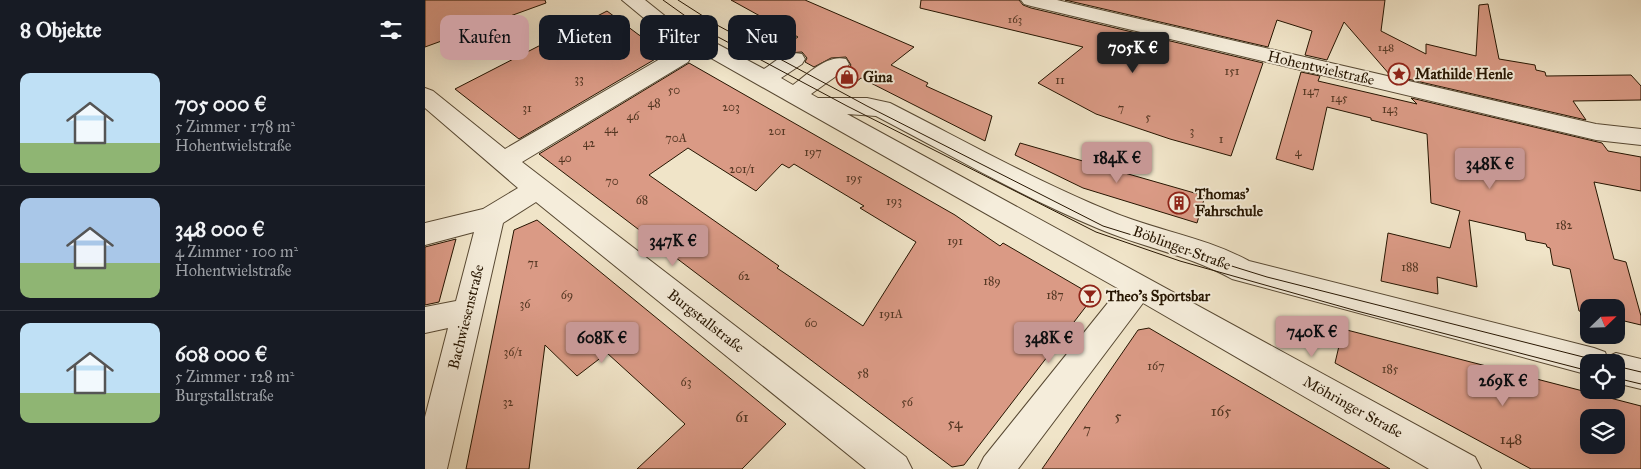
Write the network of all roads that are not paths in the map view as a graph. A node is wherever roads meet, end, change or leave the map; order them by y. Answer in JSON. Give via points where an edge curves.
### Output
{"nodes":[{"id":1,"x":632,"y":0,"type":"edge"},
{"id":2,"x":1031,"y":0,"type":"edge"},
{"id":3,"x":675,"y":60,"type":"edge"},
{"id":4,"x":793,"y":60,"type":"edge"},
{"id":5,"x":838,"y":64,"type":"dead end"},
{"id":6,"x":765,"y":79,"type":"junction"},
{"id":7,"x":425,"y":96,"type":"edge"},
{"id":8,"x":804,"y":101,"type":"junction"},
{"id":9,"x":1641,"y":137,"type":"edge"},
{"id":10,"x":504,"y":161,"type":"junction"},
{"id":11,"x":537,"y":189,"type":"junction"},
{"id":12,"x":491,"y":217,"type":"junction"},
{"id":13,"x":425,"y":219,"type":"edge"},
{"id":14,"x":425,"y":234,"type":"edge"},
{"id":15,"x":1139,"y":286,"type":"junction"},
{"id":16,"x":468,"y":311,"type":"junction"},
{"id":17,"x":425,"y":320,"type":"edge"},
{"id":18,"x":1580,"y":358,"type":"edge"},
{"id":19,"x":1625,"y":370,"type":"edge"},
{"id":20,"x":1641,"y":374,"type":"edge"},
{"id":21,"x":429,"y":469,"type":"edge"},
{"id":22,"x":894,"y":469,"type":"edge"},
{"id":23,"x":996,"y":469,"type":"edge"},
{"id":24,"x":1463,"y":469,"type":"edge"}],
"edges":[{"from":1,"to":6,"type":"street","name":"Böblinger Straße","via":[[658,20]]},
{"from":2,"to":9,"type":"street","name":"Hohentwielstraße","via":[[1596,132]]},
{"from":3,"to":10,"type":"street"},
{"from":4,"to":6,"type":"street"},
{"from":5,"to":8,"type":"street"},
{"from":6,"to":8,"type":"street","name":"Böblinger Straße"},
{"from":7,"to":10,"type":"street","name":"Burgstallstraße"},
{"from":8,"to":15,"type":"street","name":"Böblinger Straße"},
{"from":8,"to":18,"type":"street","name":"Böblinger Straße","via":[[882,109],[1066,203],[1109,222],[1228,262],[1242,271]]},
{"from":10,"to":11,"type":"street","name":"Burgstallstraße"},
{"from":11,"to":12,"type":"street"},
{"from":11,"to":22,"type":"street","name":"Burgstallstraße"},
{"from":12,"to":13,"type":"street","via":[[462,211]]},
{"from":12,"to":14,"type":"street"},
{"from":12,"to":16,"type":"street","name":"Bachwiesenstraße"},
{"from":15,"to":23,"type":"street"},
{"from":15,"to":24,"type":"street","name":"Möhringer Straße"},
{"from":16,"to":17,"type":"street"},
{"from":16,"to":21,"type":"street","name":"Bachwiesenstraße"},
{"from":19,"to":20,"type":"street"}]}
